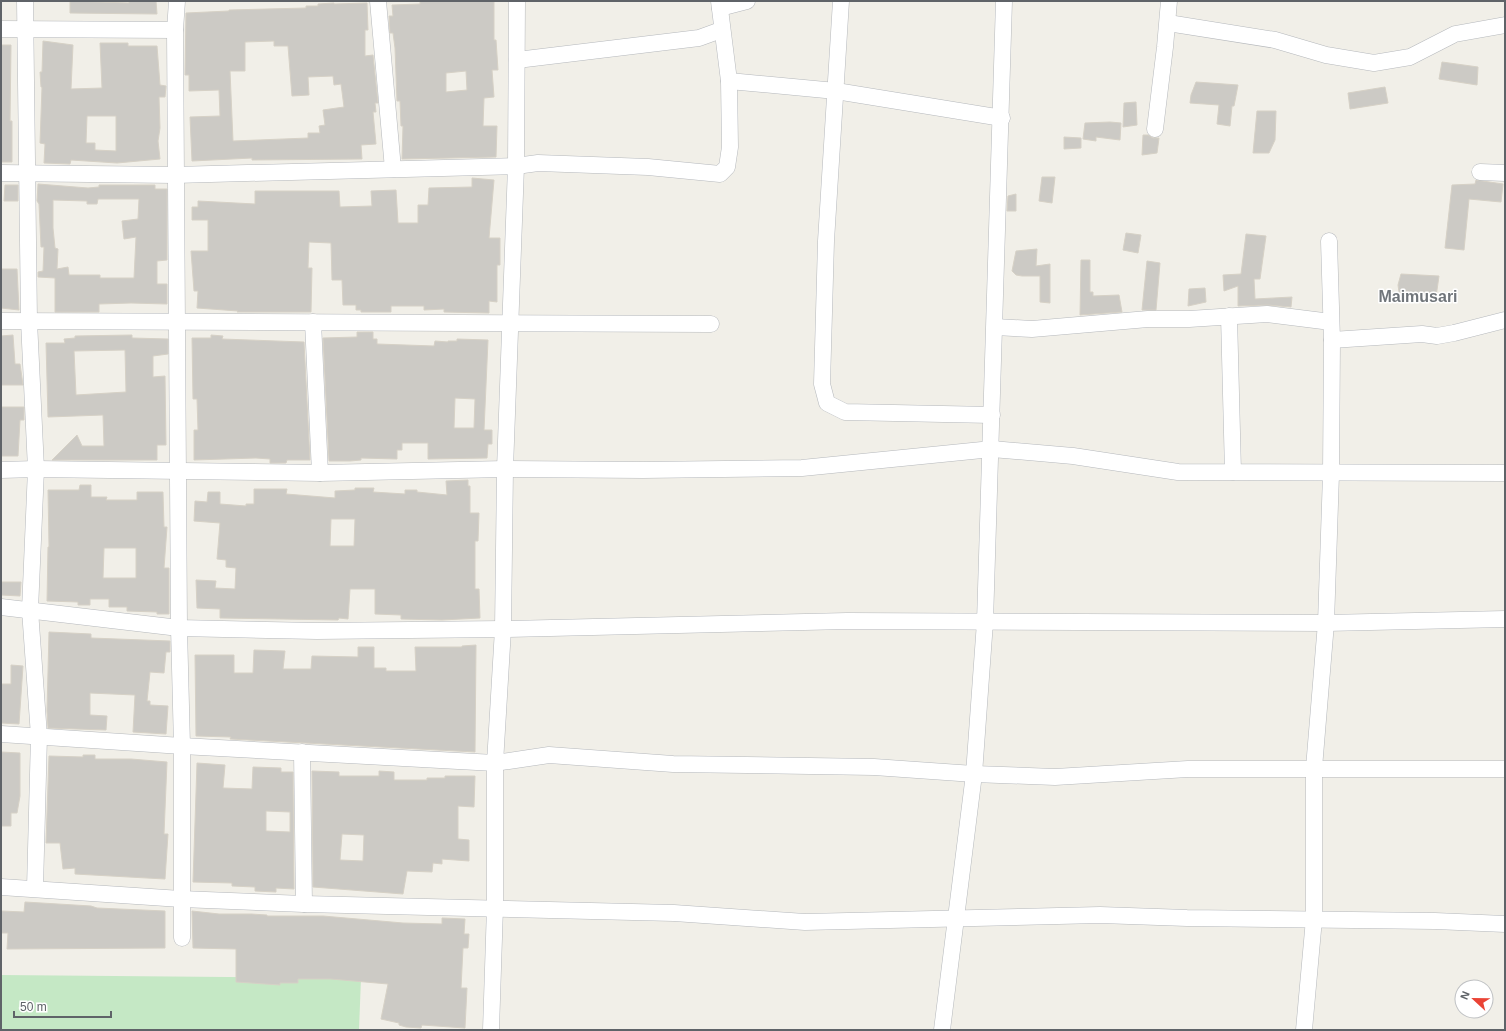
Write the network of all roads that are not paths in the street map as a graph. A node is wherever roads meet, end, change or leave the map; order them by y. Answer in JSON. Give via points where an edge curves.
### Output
{"nodes":[{"id":1,"x":25,"y":1,"type":"edge"},
{"id":2,"x":177,"y":1,"type":"edge"},
{"id":3,"x":378,"y":1,"type":"edge"},
{"id":4,"x":517,"y":1,"type":"edge"},
{"id":5,"x":747,"y":1,"type":"edge"},
{"id":6,"x":841,"y":1,"type":"edge"},
{"id":7,"x":1004,"y":1,"type":"edge"},
{"id":8,"x":1169,"y":1,"type":"edge"},
{"id":9,"x":720,"y":4,"type":"edge"},
{"id":10,"x":1168,"y":23,"type":"junction"},
{"id":11,"x":1505,"y":25,"type":"edge"},
{"id":12,"x":1,"y":29,"type":"edge"},
{"id":13,"x":26,"y":30,"type":"junction"},
{"id":14,"x":175,"y":30,"type":"junction"},
{"id":15,"x":721,"y":30,"type":"junction"},
{"id":16,"x":517,"y":60,"type":"junction"},
{"id":17,"x":729,"y":81,"type":"junction"},
{"id":18,"x":836,"y":91,"type":"junction"},
{"id":19,"x":1002,"y":118,"type":"junction"},
{"id":20,"x":1155,"y":129,"type":"dead end"},
{"id":21,"x":516,"y":166,"type":"junction"},
{"id":22,"x":393,"y":169,"type":"junction"},
{"id":23,"x":1480,"y":172,"type":"dead end"},
{"id":24,"x":1,"y":173,"type":"edge"},
{"id":25,"x":27,"y":173,"type":"junction"},
{"id":26,"x":1505,"y":174,"type":"edge"},
{"id":27,"x":176,"y":175,"type":"junction"},
{"id":28,"x":1329,"y":241,"type":"dead end"},
{"id":29,"x":1229,"y":316,"type":"junction"},
{"id":30,"x":1,"y":320,"type":"edge"},
{"id":31,"x":1505,"y":320,"type":"edge"},
{"id":32,"x":29,"y":321,"type":"junction"},
{"id":33,"x":177,"y":322,"type":"junction"},
{"id":34,"x":313,"y":322,"type":"junction"},
{"id":35,"x":1331,"y":322,"type":"junction"},
{"id":36,"x":512,"y":324,"type":"junction"},
{"id":37,"x":711,"y":324,"type":"dead end"},
{"id":38,"x":995,"y":327,"type":"junction"},
{"id":39,"x":1332,"y":340,"type":"junction"},
{"id":40,"x":992,"y":416,"type":"junction"},
{"id":41,"x":992,"y":450,"type":"junction"},
{"id":42,"x":36,"y":469,"type":"junction"},
{"id":43,"x":505,"y":469,"type":"junction"},
{"id":44,"x":1,"y":470,"type":"edge"},
{"id":45,"x":178,"y":472,"type":"junction"},
{"id":46,"x":1233,"y":472,"type":"junction"},
{"id":47,"x":320,"y":473,"type":"junction"},
{"id":48,"x":1505,"y":473,"type":"edge"},
{"id":49,"x":1331,"y":474,"type":"junction"},
{"id":50,"x":1,"y":607,"type":"edge"},
{"id":51,"x":30,"y":610,"type":"junction"},
{"id":52,"x":1505,"y":619,"type":"edge"},
{"id":53,"x":986,"y":622,"type":"junction"},
{"id":54,"x":1326,"y":623,"type":"junction"},
{"id":55,"x":179,"y":628,"type":"junction"},
{"id":56,"x":502,"y":629,"type":"junction"},
{"id":57,"x":1,"y":734,"type":"edge"},
{"id":58,"x":38,"y":736,"type":"junction"},
{"id":59,"x":182,"y":746,"type":"junction"},
{"id":60,"x":302,"y":752,"type":"junction"},
{"id":61,"x":495,"y":763,"type":"junction"},
{"id":62,"x":1314,"y":768,"type":"junction"},
{"id":63,"x":1505,"y":769,"type":"edge"},
{"id":64,"x":974,"y":774,"type":"junction"},
{"id":65,"x":1,"y":887,"type":"edge"},
{"id":66,"x":35,"y":888,"type":"junction"},
{"id":67,"x":181,"y":899,"type":"junction"},
{"id":68,"x":304,"y":904,"type":"junction"},
{"id":69,"x":496,"y":907,"type":"junction"},
{"id":70,"x":955,"y":919,"type":"junction"},
{"id":71,"x":1314,"y":919,"type":"junction"},
{"id":72,"x":1505,"y":924,"type":"edge"},
{"id":73,"x":182,"y":938,"type":"dead end"},
{"id":74,"x":491,"y":1030,"type":"edge"},
{"id":75,"x":942,"y":1030,"type":"edge"},
{"id":76,"x":1304,"y":1030,"type":"edge"}],
"edges":[{"from":1,"to":13,"type":"street"},
{"from":2,"to":14,"type":"street"},
{"from":3,"to":22,"type":"street"},
{"from":4,"to":16,"type":"street"},
{"from":5,"to":9,"type":"street"},
{"from":6,"to":18,"type":"street"},
{"from":7,"to":19,"type":"street"},
{"from":8,"to":10,"type":"street"},
{"from":9,"to":15,"type":"street"},
{"from":10,"to":11,"type":"street","via":[[1275,40],[1326,55],[1374,63],[1410,57],[1455,34]]},
{"from":10,"to":20,"type":"street"},
{"from":12,"to":13,"type":"street"},
{"from":13,"to":14,"type":"street"},
{"from":13,"to":25,"type":"street"},
{"from":14,"to":27,"type":"street"},
{"from":15,"to":16,"type":"street","via":[[699,38]]},
{"from":15,"to":17,"type":"street"},
{"from":16,"to":21,"type":"street"},
{"from":17,"to":18,"type":"street"},
{"from":17,"to":21,"type":"street","via":[[730,147],[727,167],[720,174],[648,167],[538,163]]},
{"from":18,"to":19,"type":"street"},
{"from":18,"to":40,"type":"street","via":[[826,241],[822,384],[827,403],[845,412]]},
{"from":19,"to":38,"type":"street"},
{"from":21,"to":22,"type":"street"},
{"from":21,"to":36,"type":"street"},
{"from":22,"to":27,"type":"street"},
{"from":23,"to":26,"type":"street"},
{"from":24,"to":25,"type":"street"},
{"from":25,"to":27,"type":"street"},
{"from":25,"to":32,"type":"street"},
{"from":27,"to":33,"type":"street"},
{"from":28,"to":35,"type":"street"},
{"from":29,"to":35,"type":"street","via":[[1267,314]]},
{"from":29,"to":38,"type":"street","via":[[1189,319],[1148,318],[1032,329]]},
{"from":29,"to":46,"type":"street"},
{"from":30,"to":32,"type":"street"},
{"from":31,"to":39,"type":"street","via":[[1437,336],[1422,334]]},
{"from":32,"to":33,"type":"street"},
{"from":32,"to":42,"type":"street"},
{"from":33,"to":34,"type":"street"},
{"from":33,"to":45,"type":"street"},
{"from":34,"to":36,"type":"street"},
{"from":34,"to":47,"type":"street"},
{"from":35,"to":39,"type":"street"},
{"from":36,"to":37,"type":"street"},
{"from":36,"to":43,"type":"street"},
{"from":38,"to":40,"type":"street"},
{"from":39,"to":49,"type":"street"},
{"from":40,"to":41,"type":"street"},
{"from":41,"to":43,"type":"street","via":[[802,468]]},
{"from":41,"to":46,"type":"street","via":[[1072,456],[1178,472]]},
{"from":41,"to":53,"type":"street"},
{"from":42,"to":44,"type":"street"},
{"from":42,"to":45,"type":"street"},
{"from":42,"to":51,"type":"street"},
{"from":43,"to":47,"type":"street"},
{"from":43,"to":56,"type":"street"},
{"from":45,"to":47,"type":"street"},
{"from":45,"to":55,"type":"street"},
{"from":46,"to":49,"type":"street"},
{"from":48,"to":49,"type":"street"},
{"from":49,"to":54,"type":"street"},
{"from":50,"to":51,"type":"street"},
{"from":51,"to":55,"type":"street"},
{"from":51,"to":58,"type":"street"},
{"from":52,"to":54,"type":"street"},
{"from":53,"to":54,"type":"street"},
{"from":53,"to":56,"type":"street","via":[[787,622]]},
{"from":53,"to":64,"type":"street"},
{"from":54,"to":62,"type":"street"},
{"from":55,"to":56,"type":"street","via":[[317,631]]},
{"from":55,"to":59,"type":"street"},
{"from":56,"to":61,"type":"street"},
{"from":57,"to":58,"type":"street"},
{"from":58,"to":59,"type":"street"},
{"from":58,"to":66,"type":"street"},
{"from":59,"to":60,"type":"street"},
{"from":59,"to":67,"type":"street"},
{"from":60,"to":61,"type":"street"},
{"from":60,"to":68,"type":"street"},
{"from":61,"to":64,"type":"street","via":[[549,755],[673,764],[874,767]]},
{"from":61,"to":69,"type":"street"},
{"from":62,"to":63,"type":"street"},
{"from":62,"to":64,"type":"street","via":[[1188,769],[1056,777]]},
{"from":62,"to":71,"type":"street"},
{"from":64,"to":70,"type":"street"},
{"from":65,"to":66,"type":"street"},
{"from":66,"to":67,"type":"street"},
{"from":67,"to":68,"type":"street"},
{"from":67,"to":73,"type":"street"},
{"from":68,"to":69,"type":"street"},
{"from":69,"to":70,"type":"street","via":[[674,913],[804,922]]},
{"from":69,"to":74,"type":"street"},
{"from":70,"to":71,"type":"street","via":[[1100,915]]},
{"from":70,"to":75,"type":"street"},
{"from":71,"to":72,"type":"street"},
{"from":71,"to":76,"type":"street"}]}
